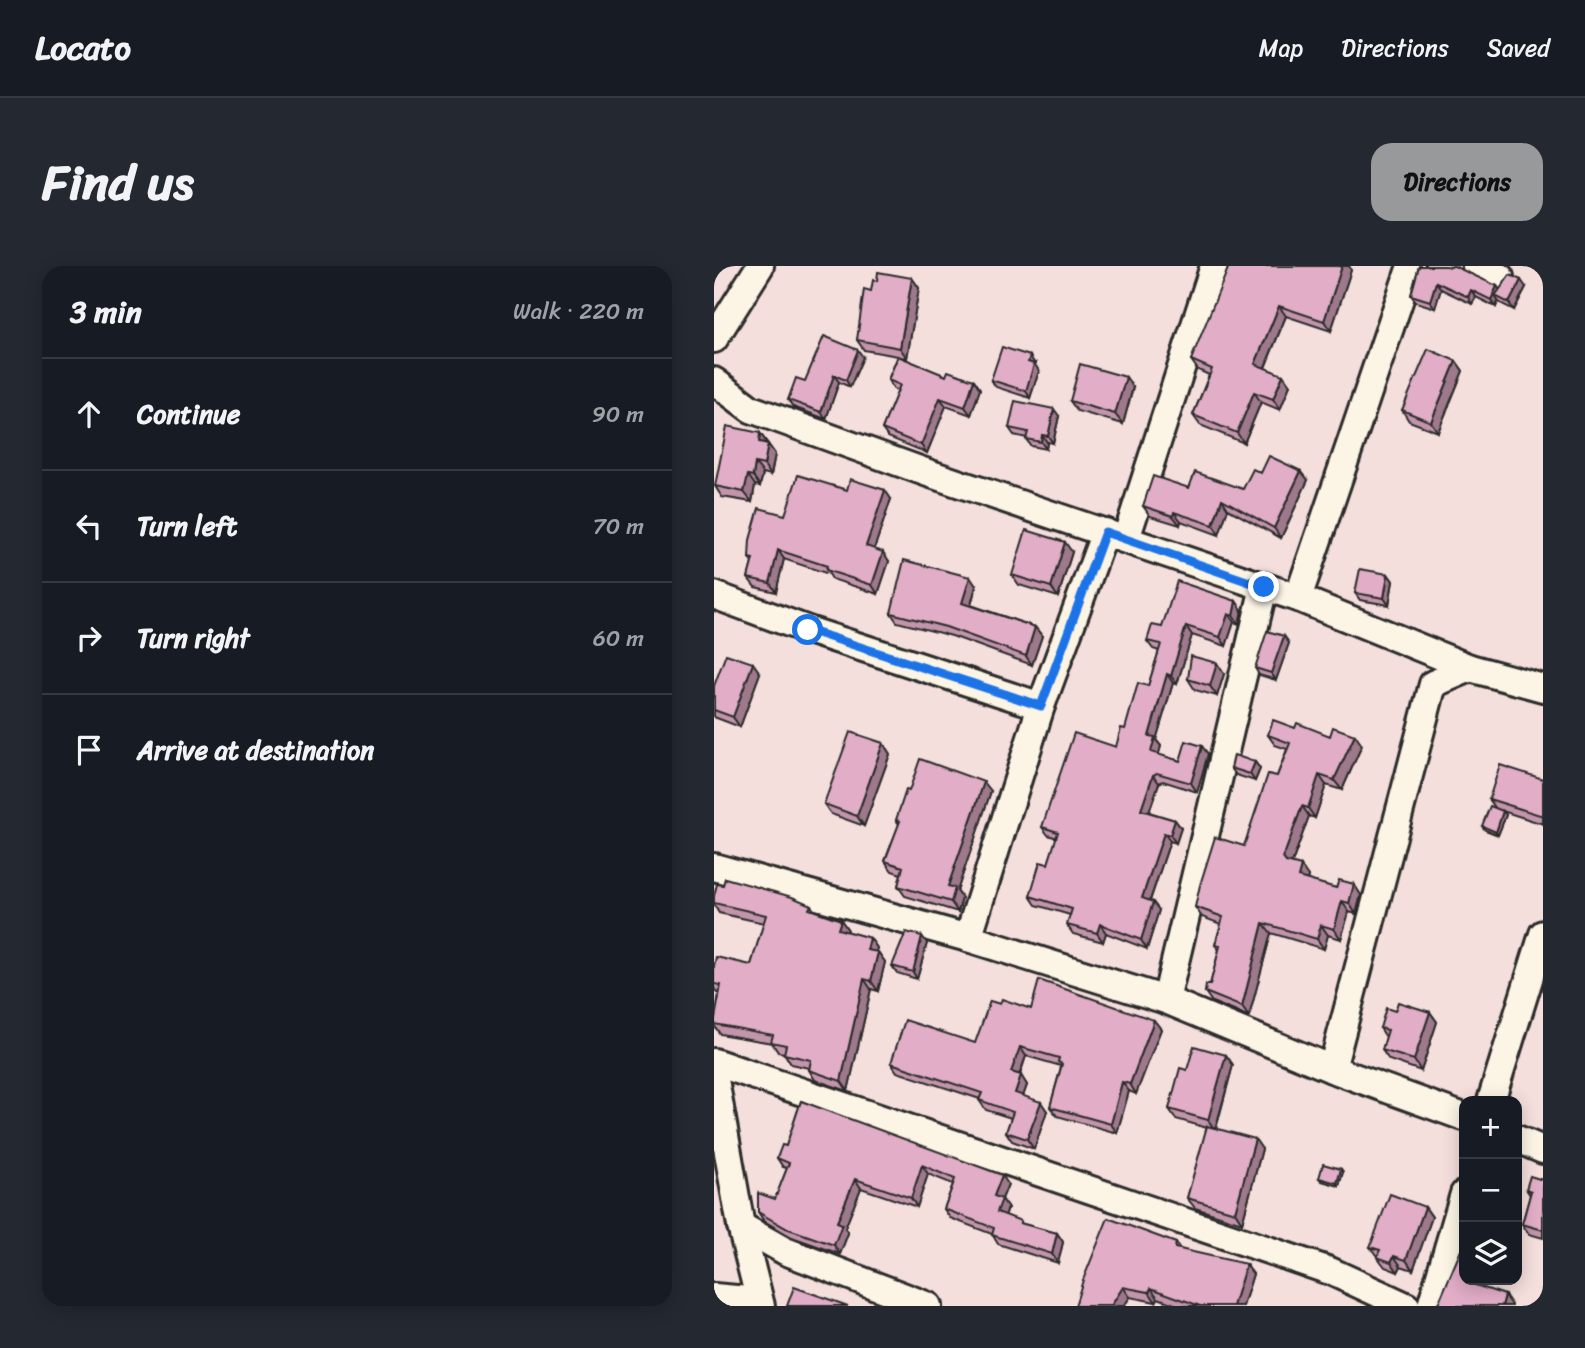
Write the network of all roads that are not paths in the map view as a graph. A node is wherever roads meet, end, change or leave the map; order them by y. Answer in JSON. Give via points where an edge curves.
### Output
{"nodes":[{"id":1,"x":760,"y":266,"type":"edge"},
{"id":2,"x":1214,"y":266,"type":"edge"},
{"id":3,"x":1411,"y":266,"type":"edge"},
{"id":4,"x":1476,"y":266,"type":"edge"},
{"id":5,"x":1500,"y":277,"type":"dead end"},
{"id":6,"x":714,"y":339,"type":"edge"},
{"id":7,"x":714,"y":381,"type":"edge"},
{"id":8,"x":1116,"y":535,"type":"junction"},
{"id":9,"x":1264,"y":587,"type":"junction"},
{"id":10,"x":714,"y":595,"type":"edge"},
{"id":11,"x":1298,"y":598,"type":"junction"},
{"id":12,"x":1470,"y":668,"type":"junction"},
{"id":13,"x":1543,"y":688,"type":"edge"},
{"id":14,"x":1041,"y":706,"type":"junction"},
{"id":15,"x":714,"y":867,"type":"edge"},
{"id":16,"x":1543,"y":934,"type":"edge"},
{"id":17,"x":968,"y":939,"type":"junction"},
{"id":18,"x":1166,"y":1000,"type":"junction"},
{"id":19,"x":714,"y":1062,"type":"edge"},
{"id":20,"x":1332,"y":1069,"type":"junction"},
{"id":21,"x":714,"y":1074,"type":"edge"},
{"id":22,"x":1493,"y":1096,"type":"edge"},
{"id":23,"x":1459,"y":1115,"type":"edge"},
{"id":24,"x":1522,"y":1141,"type":"edge"},
{"id":25,"x":1543,"y":1150,"type":"edge"},
{"id":26,"x":1459,"y":1211,"type":"edge"},
{"id":27,"x":741,"y":1226,"type":"junction"},
{"id":28,"x":785,"y":1251,"type":"junction"},
{"id":29,"x":751,"y":1265,"type":"junction"},
{"id":30,"x":714,"y":1297,"type":"edge"},
{"id":31,"x":760,"y":1303,"type":"edge"},
{"id":32,"x":928,"y":1306,"type":"edge"},
{"id":33,"x":1406,"y":1306,"type":"edge"},
{"id":34,"x":1431,"y":1306,"type":"edge"}],
"edges":[{"from":1,"to":6,"type":"street"},
{"from":2,"to":8,"type":"street"},
{"from":3,"to":11,"type":"street"},
{"from":4,"to":5,"type":"street"},
{"from":7,"to":8,"type":"street","via":[[751,409]]},
{"from":8,"to":9,"type":"street"},
{"from":8,"to":14,"type":"street"},
{"from":9,"to":11,"type":"street"},
{"from":9,"to":18,"type":"street"},
{"from":10,"to":14,"type":"street"},
{"from":11,"to":12,"type":"street"},
{"from":12,"to":13,"type":"street"},
{"from":12,"to":20,"type":"street","via":[[1433,684]]},
{"from":14,"to":17,"type":"street"},
{"from":15,"to":17,"type":"street"},
{"from":16,"to":22,"type":"street"},
{"from":17,"to":18,"type":"street"},
{"from":18,"to":20,"type":"street"},
{"from":19,"to":33,"type":"street","via":[[1330,1271]]},
{"from":20,"to":23,"type":"street"},
{"from":21,"to":27,"type":"street"},
{"from":24,"to":25,"type":"street"},
{"from":26,"to":34,"type":"street"},
{"from":27,"to":28,"type":"street"},
{"from":27,"to":29,"type":"street"},
{"from":28,"to":29,"type":"street"},
{"from":28,"to":32,"type":"street"},
{"from":29,"to":31,"type":"street"},
{"from":30,"to":31,"type":"street"}]}
